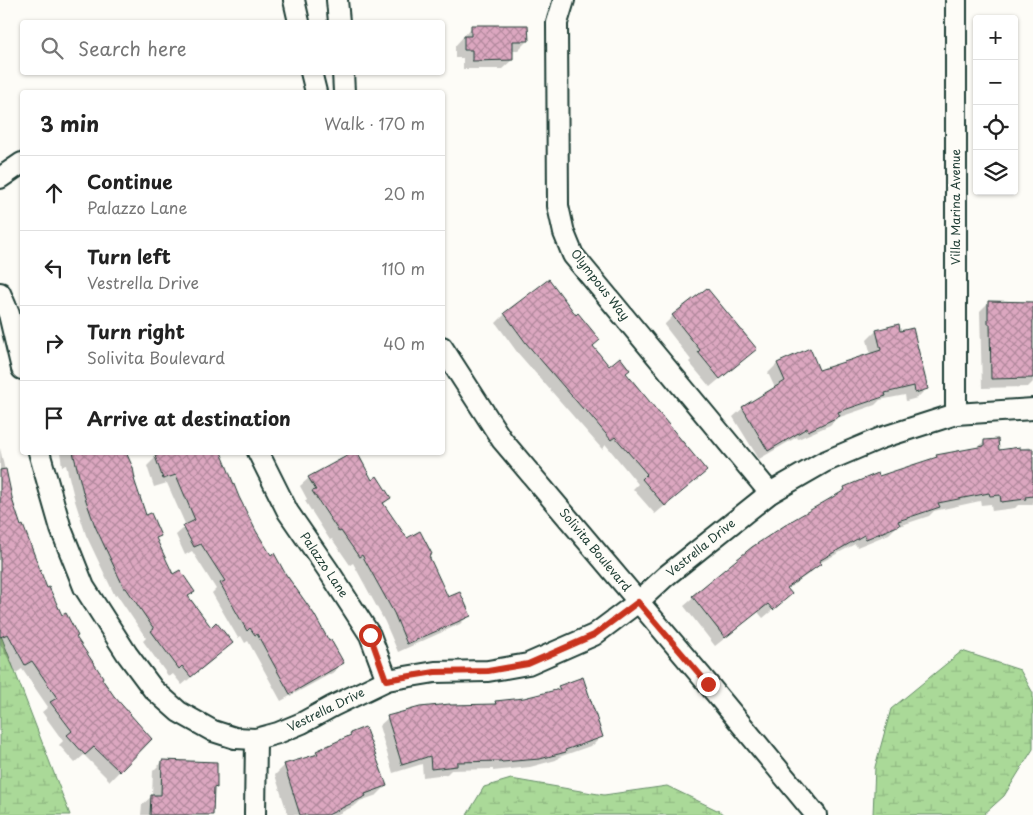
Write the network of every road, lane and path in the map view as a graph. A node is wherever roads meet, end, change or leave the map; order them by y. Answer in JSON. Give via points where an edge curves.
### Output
{"nodes":[{"id":1,"x":294,"y":0,"type":"edge"},
{"id":2,"x":337,"y":0,"type":"edge"},
{"id":3,"x":564,"y":0,"type":"edge"},
{"id":4,"x":956,"y":0,"type":"edge"},
{"id":5,"x":299,"y":20,"type":"edge"},
{"id":6,"x":339,"y":20,"type":"edge"},
{"id":7,"x":312,"y":75,"type":"edge"},
{"id":8,"x":343,"y":75,"type":"edge"},
{"id":9,"x":316,"y":90,"type":"edge"},
{"id":10,"x":344,"y":90,"type":"edge"},
{"id":11,"x":20,"y":164,"type":"edge"},
{"id":12,"x":0,"y":178,"type":"edge"},
{"id":13,"x":0,"y":293,"type":"edge"},
{"id":14,"x":445,"y":352,"type":"edge"},
{"id":15,"x":20,"y":361,"type":"edge"},
{"id":16,"x":1033,"y":409,"type":"edge"},
{"id":17,"x":956,"y":414,"type":"junction"},
{"id":18,"x":40,"y":455,"type":"edge"},
{"id":19,"x":260,"y":455,"type":"edge"},
{"id":20,"x":770,"y":493,"type":"junction"},
{"id":21,"x":638,"y":602,"type":"junction"},
{"id":22,"x":386,"y":680,"type":"junction"},
{"id":23,"x":256,"y":739,"type":"junction"},
{"id":24,"x":255,"y":815,"type":"edge"},
{"id":25,"x":816,"y":815,"type":"edge"}],
"edges":[{"from":1,"to":5,"type":"street"},
{"from":2,"to":6,"type":"street"},
{"from":3,"to":20,"type":"street","name":"Olympous Way","via":[[557,23],[558,206],[573,255]]},
{"from":4,"to":17,"type":"street","name":"Villa Marina Avenue"},
{"from":7,"to":9,"type":"street"},
{"from":8,"to":10,"type":"street"},
{"from":11,"to":12,"type":"street"},
{"from":13,"to":15,"type":"street","via":[[9,314]]},
{"from":14,"to":21,"type":"street","name":"Solivita Boulevard","via":[[502,440]]},
{"from":16,"to":17,"type":"street","name":"Vestrella Drive"},
{"from":17,"to":20,"type":"street","name":"Vestrella Drive","via":[[889,435],[824,462]]},
{"from":18,"to":23,"type":"street","name":"Vestrella Drive","via":[[61,529],[84,587],[153,689],[179,712],[213,731],[235,738]]},
{"from":19,"to":22,"type":"street","name":"Palazzo Lane","via":[[288,512],[370,635]]},
{"from":20,"to":21,"type":"street","name":"Vestrella Drive"},
{"from":21,"to":22,"type":"street","name":"Vestrella Drive","via":[[594,635],[528,664]]},
{"from":21,"to":25,"type":"street","name":"Solivita Boulevard"},
{"from":22,"to":23,"type":"street","name":"Vestrella Drive","via":[[302,723]]},
{"from":23,"to":24,"type":"street"}]}
